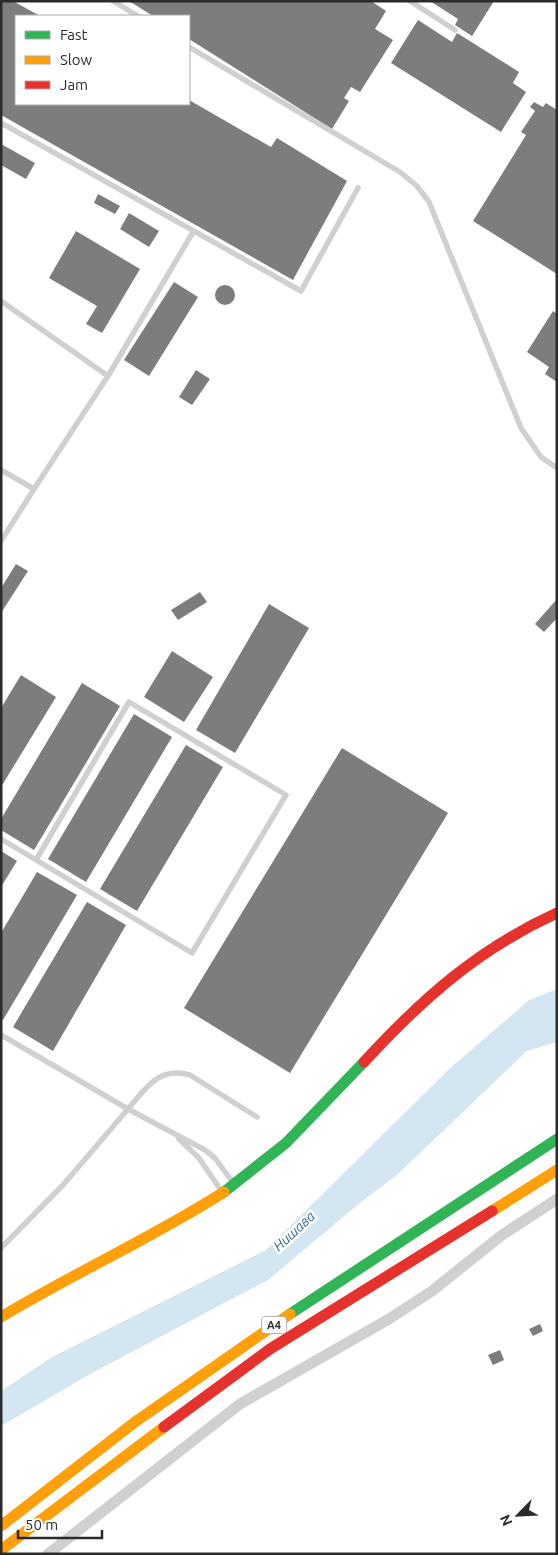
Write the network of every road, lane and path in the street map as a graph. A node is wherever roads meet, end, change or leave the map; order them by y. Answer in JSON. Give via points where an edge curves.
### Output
{"nodes":[{"id":1,"x":113,"y":1,"type":"edge"},
{"id":2,"x":410,"y":1,"type":"edge"},
{"id":3,"x":136,"y":15,"type":"edge"},
{"id":4,"x":455,"y":30,"type":"dead end"},
{"id":5,"x":190,"y":48,"type":"edge"},
{"id":6,"x":1,"y":124,"type":"edge"},
{"id":7,"x":358,"y":188,"type":"dead end"},
{"id":8,"x":193,"y":232,"type":"junction"},
{"id":9,"x":1,"y":301,"type":"edge"},
{"id":10,"x":108,"y":376,"type":"junction"},
{"id":11,"x":557,"y":468,"type":"edge"},
{"id":12,"x":1,"y":470,"type":"edge"},
{"id":13,"x":34,"y":489,"type":"junction"},
{"id":14,"x":1,"y":541,"type":"edge"},
{"id":15,"x":1,"y":839,"type":"edge"},
{"id":16,"x":36,"y":860,"type":"junction"},
{"id":17,"x":557,"y":913,"type":"edge"},
{"id":18,"x":1,"y":1035,"type":"edge"},
{"id":19,"x":128,"y":1109,"type":"junction"},
{"id":20,"x":257,"y":1117,"type":"dead end"},
{"id":21,"x":176,"y":1136,"type":"junction"},
{"id":22,"x":557,"y":1139,"type":"edge"},
{"id":23,"x":557,"y":1170,"type":"edge"},
{"id":24,"x":234,"y":1185,"type":"junction"},
{"id":25,"x":223,"y":1193,"type":"junction"},
{"id":26,"x":557,"y":1199,"type":"edge"},
{"id":27,"x":1,"y":1248,"type":"edge"},
{"id":28,"x":1,"y":1317,"type":"edge"},
{"id":29,"x":1,"y":1526,"type":"edge"},
{"id":30,"x":1,"y":1550,"type":"edge"},
{"id":31,"x":48,"y":1554,"type":"edge"}],
"edges":[{"from":1,"to":3,"type":"lane"},
{"from":2,"to":4,"type":"lane"},
{"from":5,"to":11,"type":"lane","via":[[400,172],[417,186],[429,202],[447,243],[521,428],[541,457]]},
{"from":6,"to":8,"type":"lane"},
{"from":7,"to":8,"type":"lane","via":[[301,292]]},
{"from":8,"to":10,"type":"lane"},
{"from":9,"to":10,"type":"lane"},
{"from":10,"to":13,"type":"lane"},
{"from":12,"to":13,"type":"lane"},
{"from":13,"to":14,"type":"lane"},
{"from":15,"to":16,"type":"lane"},
{"from":16,"to":16,"type":"lane","via":[[129,702],[286,795],[192,953]]},
{"from":17,"to":24,"type":"main road","via":[[501,941],[451,977],[324,1108]]},
{"from":18,"to":19,"type":"lane"},
{"from":19,"to":20,"type":"lane","via":[[163,1074],[178,1072],[190,1075]]},
{"from":19,"to":21,"type":"lane"},
{"from":19,"to":27,"type":"lane","via":[[63,1185]]},
{"from":21,"to":24,"type":"lane","via":[[215,1158]]},
{"from":21,"to":25,"type":"lane","via":[[198,1158]]},
{"from":22,"to":29,"type":"main road","number":"A4","via":[[241,1347]]},
{"from":23,"to":30,"type":"main road","number":"A4","via":[[270,1350],[189,1407]]},
{"from":24,"to":25,"type":"main road"},
{"from":25,"to":28,"type":"main road"},
{"from":26,"to":31,"type":"street","via":[[502,1235],[432,1291],[389,1319],[240,1404]]}]}
